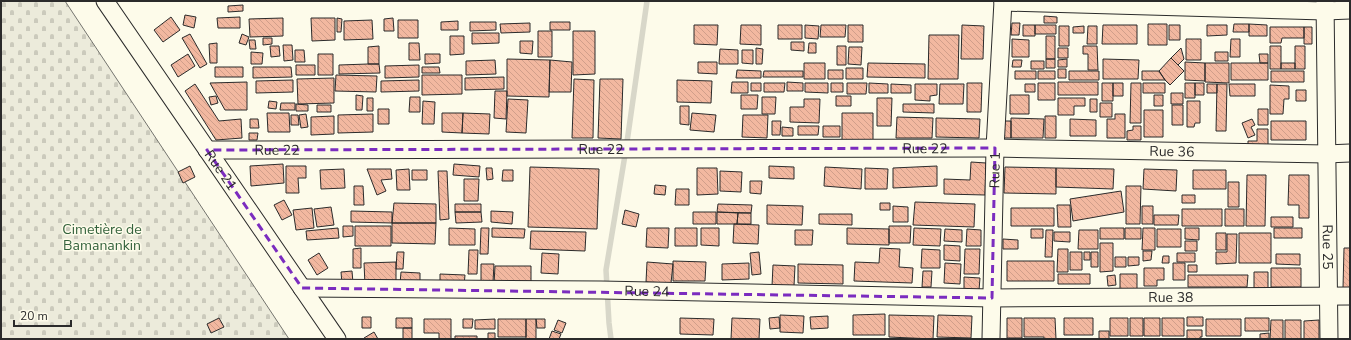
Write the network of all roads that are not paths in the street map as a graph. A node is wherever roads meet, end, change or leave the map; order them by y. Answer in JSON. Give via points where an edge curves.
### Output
{"nodes":[{"id":1,"x":104,"y":1,"type":"edge"},
{"id":2,"x":1003,"y":1,"type":"edge"},
{"id":3,"x":1325,"y":6,"type":"edge"},
{"id":4,"x":1350,"y":10,"type":"edge"},
{"id":5,"x":995,"y":148,"type":"junction"},
{"id":6,"x":207,"y":150,"type":"junction"},
{"id":7,"x":1350,"y":153,"type":"edge"},
{"id":8,"x":1326,"y":154,"type":"junction"},
{"id":9,"x":302,"y":288,"type":"junction"},
{"id":10,"x":1329,"y":296,"type":"junction"},
{"id":11,"x":1350,"y":296,"type":"edge"},
{"id":12,"x":992,"y":298,"type":"junction"},
{"id":13,"x":337,"y":339,"type":"edge"},
{"id":14,"x":991,"y":339,"type":"edge"},
{"id":15,"x":1330,"y":339,"type":"edge"}],
"edges":[{"from":1,"to":6,"type":"street","name":"Rue 21"},
{"from":2,"to":3,"type":"street"},
{"from":2,"to":5,"type":"street","name":"Rue 1"},
{"from":3,"to":4,"type":"street"},
{"from":3,"to":8,"type":"street","name":"Rue 25"},
{"from":5,"to":6,"type":"street","name":"Rue 22"},
{"from":5,"to":8,"type":"street","name":"Rue 36"},
{"from":5,"to":12,"type":"street","name":"Rue 1"},
{"from":6,"to":9,"type":"street","name":"Rue 21"},
{"from":7,"to":8,"type":"street","name":"Rue 36"},
{"from":8,"to":10,"type":"street","name":"Rue 25"},
{"from":9,"to":12,"type":"street","name":"Rue 24","via":[[606,290]]},
{"from":9,"to":13,"type":"street","name":"Rue 21"},
{"from":10,"to":11,"type":"street","name":"Rue 38"},
{"from":10,"to":12,"type":"street","name":"Rue 38"},
{"from":10,"to":15,"type":"street","name":"Rue 25"},
{"from":12,"to":14,"type":"street","name":"Rue 1"}]}
